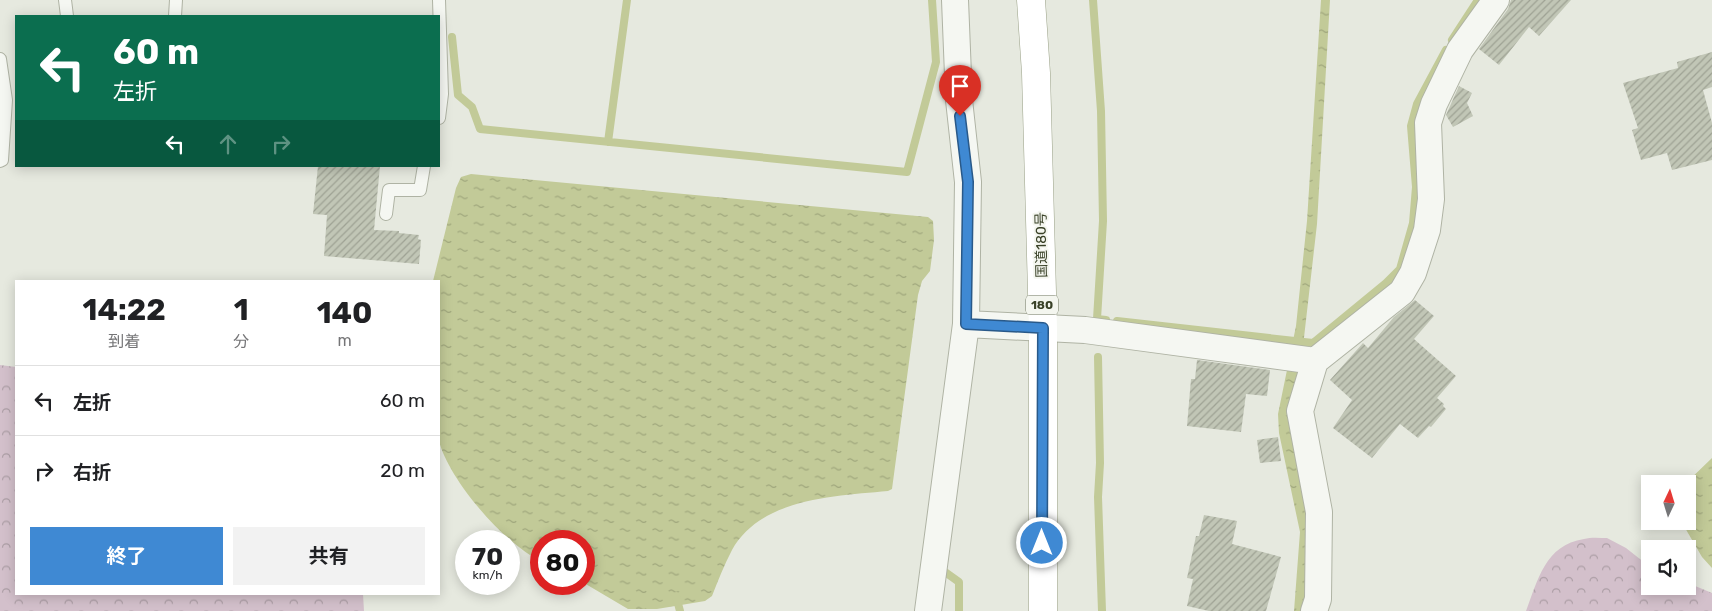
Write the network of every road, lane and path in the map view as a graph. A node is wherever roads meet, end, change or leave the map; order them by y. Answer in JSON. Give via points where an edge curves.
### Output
{"nodes":[{"id":1,"x":65,"y":0,"type":"edge"},
{"id":2,"x":176,"y":0,"type":"edge"},
{"id":3,"x":439,"y":0,"type":"edge"},
{"id":4,"x":955,"y":0,"type":"edge"},
{"id":5,"x":1031,"y":0,"type":"edge"},
{"id":6,"x":1496,"y":0,"type":"edge"},
{"id":7,"x":67,"y":15,"type":"edge"},
{"id":8,"x":175,"y":15,"type":"edge"},
{"id":9,"x":439,"y":15,"type":"edge"},
{"id":10,"x":0,"y":58,"type":"edge"},
{"id":11,"x":7,"y":109,"type":"edge"},
{"id":12,"x":0,"y":161,"type":"edge"},
{"id":13,"x":424,"y":167,"type":"edge"},
{"id":14,"x":386,"y":214,"type":"dead end"},
{"id":15,"x":966,"y":324,"type":"junction"},
{"id":16,"x":1043,"y":328,"type":"junction"},
{"id":17,"x":1316,"y":361,"type":"junction"},
{"id":18,"x":928,"y":611,"type":"edge"},
{"id":19,"x":1043,"y":611,"type":"edge"},
{"id":20,"x":1314,"y":611,"type":"edge"}],
"edges":[{"from":1,"to":7,"type":"lane"},
{"from":2,"to":8,"type":"lane"},
{"from":3,"to":9,"type":"lane"},
{"from":4,"to":15,"type":"street","via":[[958,100],[968,182]]},
{"from":5,"to":16,"type":"highway","name":"国道180号","number":"180"},
{"from":6,"to":17,"type":"street","via":[[1460,50],[1428,123],[1431,199],[1427,230],[1413,273],[1402,292]]},
{"from":10,"to":11,"type":"lane"},
{"from":11,"to":12,"type":"lane"},
{"from":13,"to":14,"type":"lane","via":[[420,190],[389,190]]},
{"from":15,"to":16,"type":"street"},
{"from":15,"to":18,"type":"street"},
{"from":16,"to":17,"type":"street","via":[[1085,330]]},
{"from":16,"to":19,"type":"highway","name":"国道180号","number":"180"},
{"from":17,"to":20,"type":"street","via":[[1300,411],[1319,512],[1318,599]]}]}
